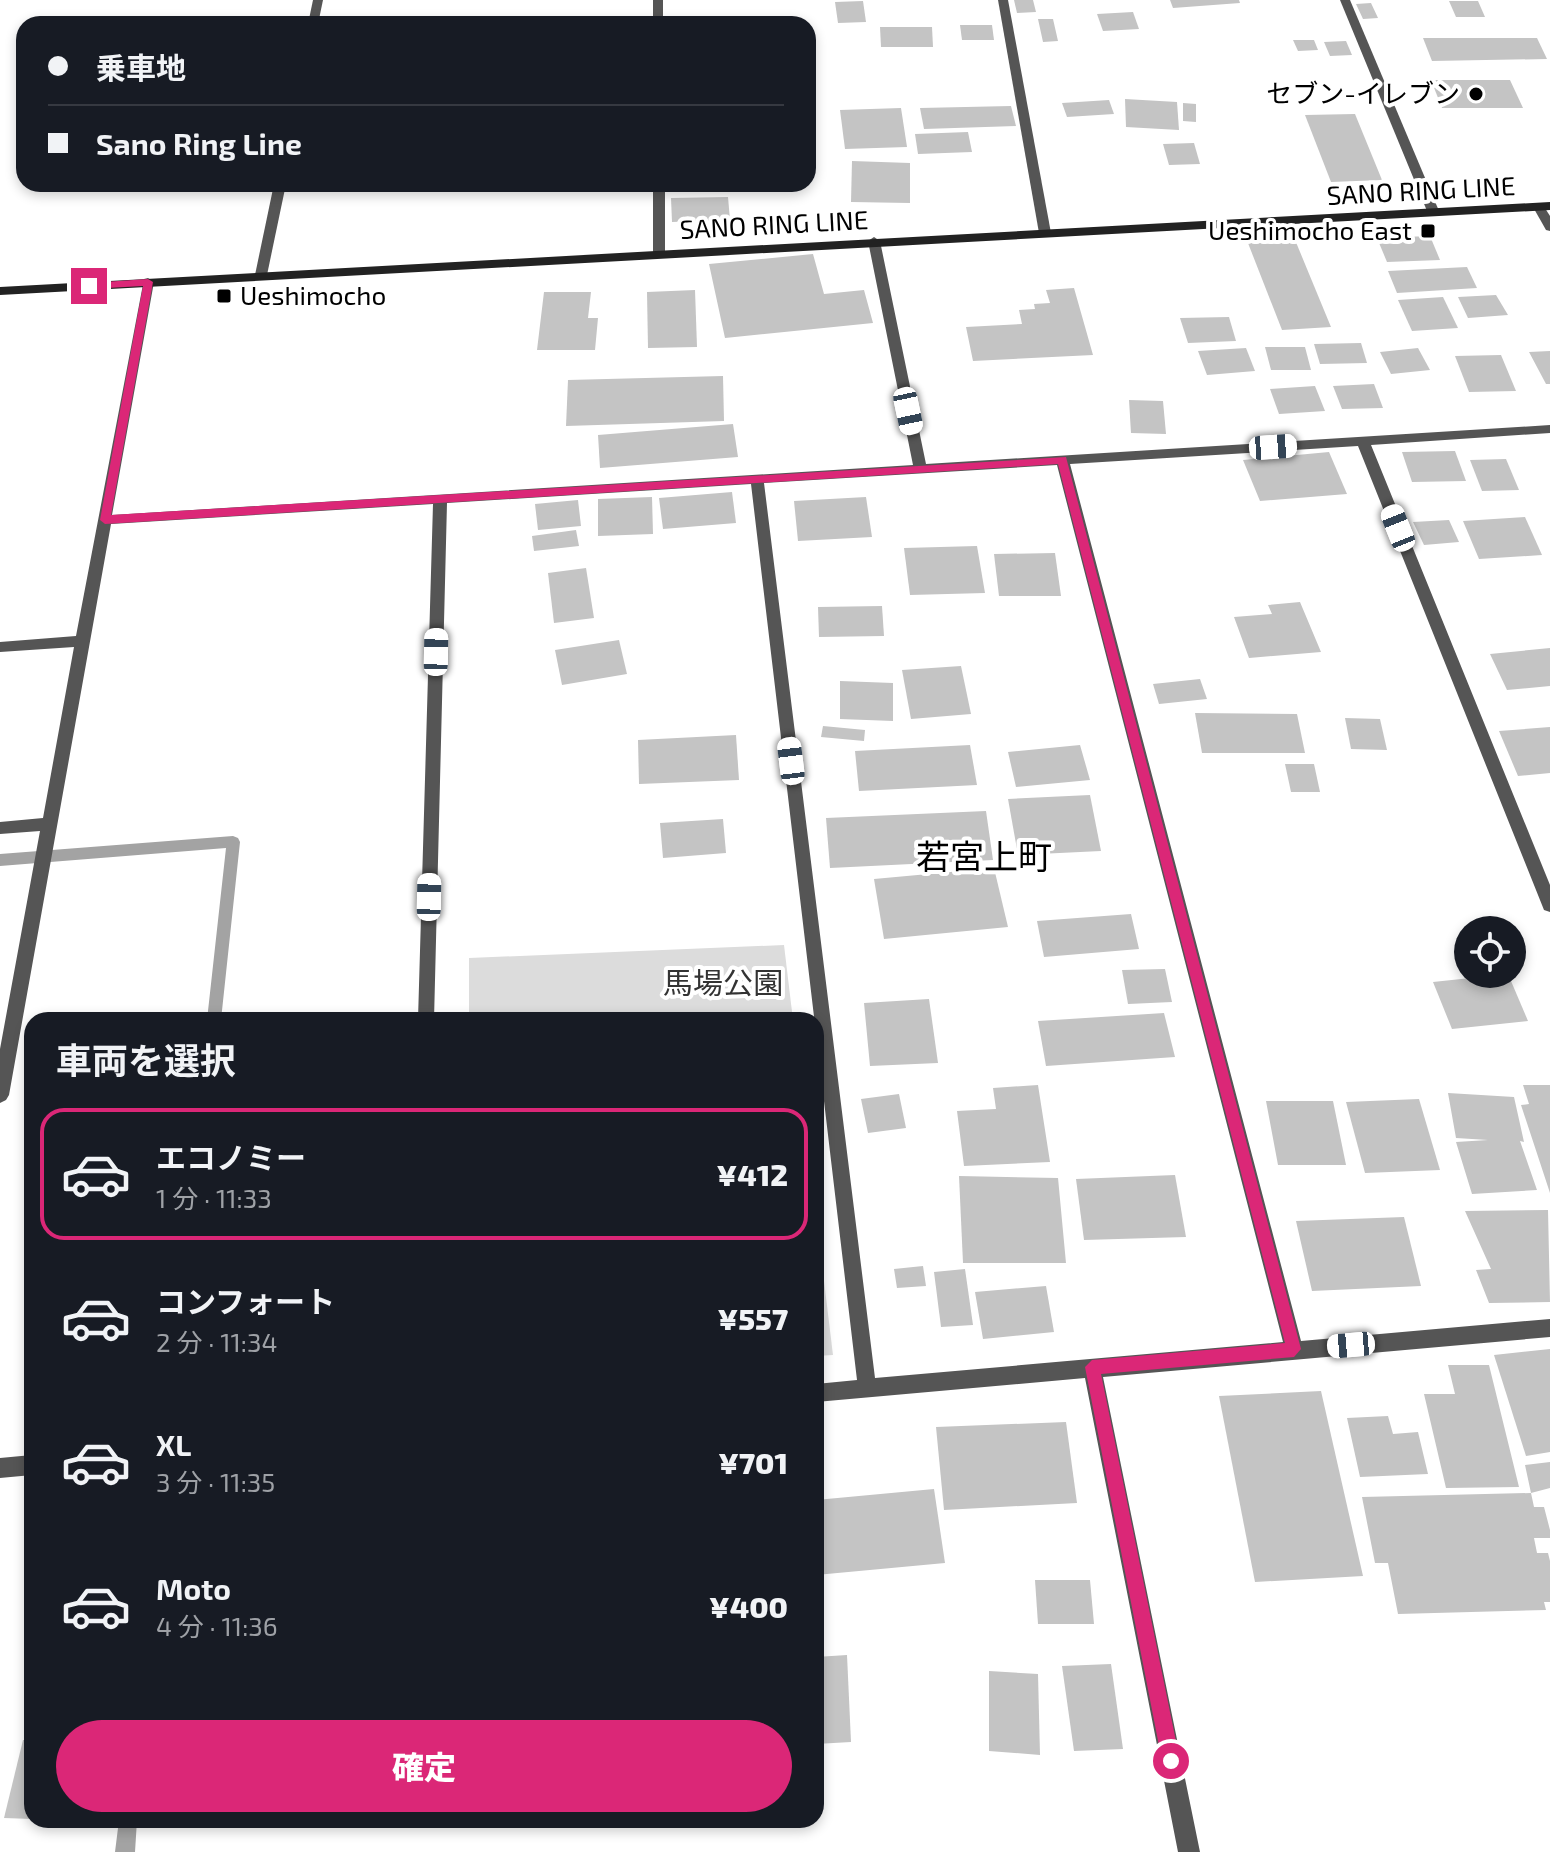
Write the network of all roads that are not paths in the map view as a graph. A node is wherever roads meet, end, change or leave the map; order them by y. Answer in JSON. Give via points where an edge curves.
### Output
{"nodes":[{"id":1,"x":1003,"y":0,"type":"edge"},
{"id":2,"x":1345,"y":0,"type":"edge"},
{"id":3,"x":278,"y":192,"type":"edge"},
{"id":4,"x":659,"y":192,"type":"edge"},
{"id":5,"x":1545,"y":206,"type":"edge"},
{"id":6,"x":1433,"y":211,"type":"junction"},
{"id":7,"x":1550,"y":227,"type":"edge"},
{"id":8,"x":1045,"y":233,"type":"junction"},
{"id":9,"x":874,"y":241,"type":"junction"},
{"id":10,"x":659,"y":254,"type":"junction"},
{"id":11,"x":261,"y":275,"type":"junction"},
{"id":12,"x":148,"y":282,"type":"junction"},
{"id":13,"x":0,"y":291,"type":"edge"},
{"id":14,"x":1550,"y":429,"type":"edge"},
{"id":15,"x":1363,"y":441,"type":"junction"},
{"id":16,"x":1062,"y":460,"type":"junction"},
{"id":17,"x":920,"y":468,"type":"junction"},
{"id":18,"x":757,"y":479,"type":"junction"},
{"id":19,"x":440,"y":499,"type":"junction"},
{"id":20,"x":105,"y":520,"type":"junction"},
{"id":21,"x":83,"y":641,"type":"junction"},
{"id":22,"x":0,"y":647,"type":"edge"},
{"id":23,"x":50,"y":824,"type":"junction"},
{"id":24,"x":0,"y":828,"type":"edge"},
{"id":25,"x":1550,"y":905,"type":"edge"},
{"id":26,"x":426,"y":1012,"type":"edge"},
{"id":27,"x":821,"y":1012,"type":"edge"},
{"id":28,"x":824,"y":1033,"type":"edge"},
{"id":29,"x":0,"y":1095,"type":"edge"},
{"id":30,"x":1550,"y":1328,"type":"edge"},
{"id":31,"x":1294,"y":1349,"type":"junction"},
{"id":32,"x":1092,"y":1367,"type":"junction"},
{"id":33,"x":867,"y":1388,"type":"junction"},
{"id":34,"x":824,"y":1392,"type":"edge"},
{"id":35,"x":24,"y":1466,"type":"edge"},
{"id":36,"x":0,"y":1468,"type":"edge"},
{"id":37,"x":1189,"y":1852,"type":"edge"}],
"edges":[{"from":1,"to":8,"type":"street"},
{"from":2,"to":6,"type":"street"},
{"from":3,"to":11,"type":"street"},
{"from":4,"to":10,"type":"street"},
{"from":5,"to":6,"type":"main road","name":"SANO RING LINE"},
{"from":5,"to":7,"type":"street"},
{"from":6,"to":8,"type":"main road","name":"SANO RING LINE"},
{"from":8,"to":9,"type":"main road","name":"SANO RING LINE"},
{"from":9,"to":10,"type":"main road","name":"SANO RING LINE"},
{"from":9,"to":17,"type":"street"},
{"from":10,"to":11,"type":"main road","name":"SANO RING LINE"},
{"from":11,"to":12,"type":"main road","name":"SANO RING LINE"},
{"from":12,"to":13,"type":"main road","name":"SANO RING LINE"},
{"from":12,"to":20,"type":"street"},
{"from":14,"to":15,"type":"street"},
{"from":15,"to":16,"type":"street"},
{"from":15,"to":25,"type":"street"},
{"from":16,"to":17,"type":"street"},
{"from":16,"to":31,"type":"street"},
{"from":17,"to":18,"type":"street"},
{"from":18,"to":19,"type":"street"},
{"from":18,"to":27,"type":"street"},
{"from":19,"to":20,"type":"street"},
{"from":19,"to":26,"type":"street"},
{"from":20,"to":21,"type":"street"},
{"from":21,"to":22,"type":"street"},
{"from":21,"to":23,"type":"street"},
{"from":23,"to":24,"type":"street"},
{"from":23,"to":29,"type":"street"},
{"from":28,"to":33,"type":"street"},
{"from":30,"to":31,"type":"street"},
{"from":31,"to":32,"type":"street"},
{"from":32,"to":33,"type":"street"},
{"from":32,"to":37,"type":"street"},
{"from":33,"to":34,"type":"street"},
{"from":35,"to":36,"type":"street"}]}
